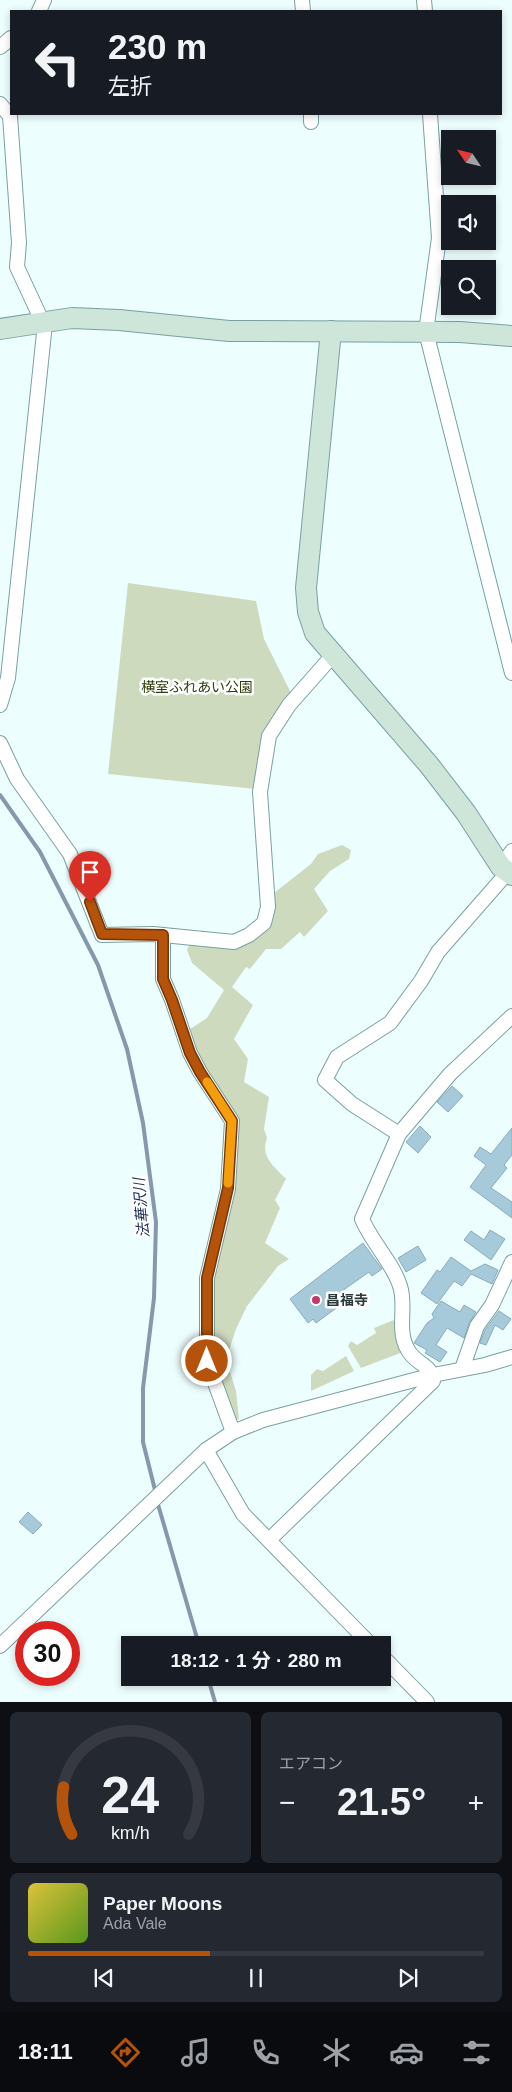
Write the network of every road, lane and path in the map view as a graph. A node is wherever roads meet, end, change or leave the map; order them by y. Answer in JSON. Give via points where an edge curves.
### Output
{"nodes":[{"id":1,"x":10,"y":39,"type":"edge"},
{"id":2,"x":0,"y":47,"type":"edge"},
{"id":3,"x":0,"y":104,"type":"edge"},
{"id":4,"x":430,"y":115,"type":"edge"},
{"id":5,"x":43,"y":323,"type":"junction"},
{"id":6,"x":0,"y":329,"type":"edge"},
{"id":7,"x":330,"y":331,"type":"junction"},
{"id":8,"x":426,"y":332,"type":"junction"},
{"id":9,"x":512,"y":336,"type":"edge"},
{"id":10,"x":6,"y":637,"type":"edge"},
{"id":11,"x":334,"y":654,"type":"junction"},
{"id":12,"x":512,"y":673,"type":"edge"},
{"id":13,"x":0,"y":704,"type":"edge"},
{"id":14,"x":0,"y":743,"type":"edge"},
{"id":15,"x":508,"y":866,"type":"edge"},
{"id":16,"x":163,"y":935,"type":"junction"},
{"id":17,"x":512,"y":1016,"type":"edge"},
{"id":18,"x":399,"y":1134,"type":"junction"},
{"id":19,"x":512,"y":1262,"type":"edge"},
{"id":20,"x":512,"y":1357,"type":"edge"},
{"id":21,"x":462,"y":1369,"type":"junction"},
{"id":22,"x":433,"y":1375,"type":"junction"},
{"id":23,"x":233,"y":1432,"type":"junction"},
{"id":24,"x":206,"y":1450,"type":"junction"},
{"id":25,"x":269,"y":1540,"type":"junction"},
{"id":26,"x":363,"y":1636,"type":"edge"},
{"id":27,"x":0,"y":1646,"type":"edge"},
{"id":28,"x":391,"y":1665,"type":"edge"},
{"id":29,"x":427,"y":1702,"type":"edge"}],
"edges":[{"from":1,"to":2,"type":"street"},
{"from":3,"to":5,"type":"street","via":[[10,116],[19,243],[17,267]]},
{"from":4,"to":8,"type":"street","via":[[439,238]]},
{"from":5,"to":6,"type":"street"},
{"from":5,"to":7,"type":"street","via":[[72,318],[229,331]]},
{"from":5,"to":10,"type":"street"},
{"from":7,"to":8,"type":"street"},
{"from":7,"to":11,"type":"street","via":[[306,588],[308,612],[315,633]]},
{"from":8,"to":9,"type":"street"},
{"from":8,"to":12,"type":"street"},
{"from":10,"to":13,"type":"street","via":[[8,678]]},
{"from":11,"to":15,"type":"street","via":[[429,765]]},
{"from":11,"to":16,"type":"street","via":[[289,705],[269,736],[260,792],[268,906],[264,923],[234,942]]},
{"from":14,"to":16,"type":"street","via":[[17,779],[70,854],[102,934]]},
{"from":15,"to":18,"type":"street","via":[[438,952],[390,1023],[337,1057],[325,1080],[352,1104]]},
{"from":16,"to":23,"type":"street","via":[[163,979],[190,1053],[232,1121],[228,1188],[207,1278],[207,1361]]},
{"from":17,"to":18,"type":"street","via":[[450,1074]]},
{"from":18,"to":22,"type":"street","via":[[362,1219],[400,1285],[402,1333],[408,1351],[429,1367]]},
{"from":19,"to":21,"type":"street","via":[[492,1305],[477,1326]]},
{"from":20,"to":21,"type":"street"},
{"from":21,"to":22,"type":"street"},
{"from":22,"to":23,"type":"street","via":[[262,1420]]},
{"from":22,"to":25,"type":"street","via":[[433,1381]]},
{"from":23,"to":24,"type":"street"},
{"from":24,"to":25,"type":"street","via":[[243,1514]]},
{"from":24,"to":27,"type":"street"},
{"from":25,"to":26,"type":"street"},
{"from":28,"to":29,"type":"street"}]}
